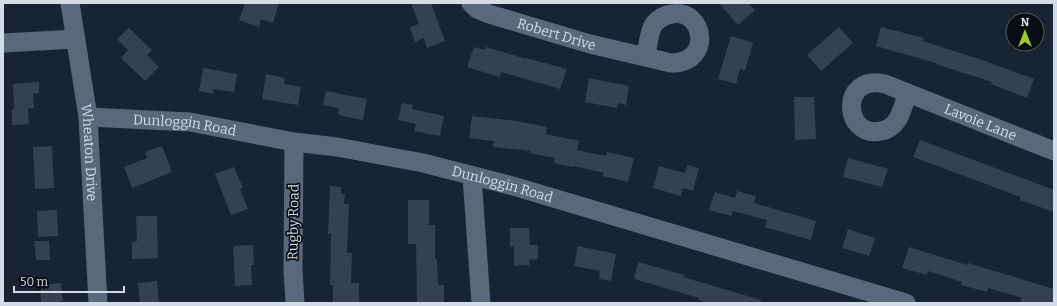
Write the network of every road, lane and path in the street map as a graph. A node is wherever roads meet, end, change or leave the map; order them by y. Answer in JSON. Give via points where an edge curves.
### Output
{"nodes":[{"id":1,"x":70,"y":3,"type":"edge"},
{"id":2,"x":470,"y":3,"type":"edge"},
{"id":3,"x":76,"y":40,"type":"junction"},
{"id":4,"x":3,"y":43,"type":"edge"},
{"id":5,"x":646,"y":57,"type":"dead end"},
{"id":6,"x":908,"y":93,"type":"dead end"},
{"id":7,"x":88,"y":117,"type":"junction"},
{"id":8,"x":294,"y":142,"type":"junction"},
{"id":9,"x":1054,"y":151,"type":"edge"},
{"id":10,"x":472,"y":176,"type":"junction"},
{"id":11,"x":98,"y":303,"type":"edge"},
{"id":12,"x":295,"y":303,"type":"edge"},
{"id":13,"x":481,"y":303,"type":"edge"},
{"id":14,"x":906,"y":303,"type":"edge"}],
"edges":[{"from":1,"to":3,"type":"street","name":"Wheaton Drive"},
{"from":2,"to":5,"type":"street","name":"Robert Drive","via":[[477,10],[489,14],[590,44]]},
{"from":3,"to":4,"type":"street"},
{"from":3,"to":7,"type":"street","name":"Wheaton Drive"},
{"from":6,"to":9,"type":"street","name":"Lavoie Lane"},
{"from":7,"to":8,"type":"street","name":"Dunloggin Road","via":[[190,122]]},
{"from":7,"to":11,"type":"street","name":"Wheaton Drive"},
{"from":8,"to":10,"type":"street","name":"Dunloggin Road","via":[[422,163]]},
{"from":8,"to":12,"type":"street","name":"Rugby Road"},
{"from":10,"to":13,"type":"street"},
{"from":10,"to":14,"type":"street","name":"Dunloggin Road"}]}
